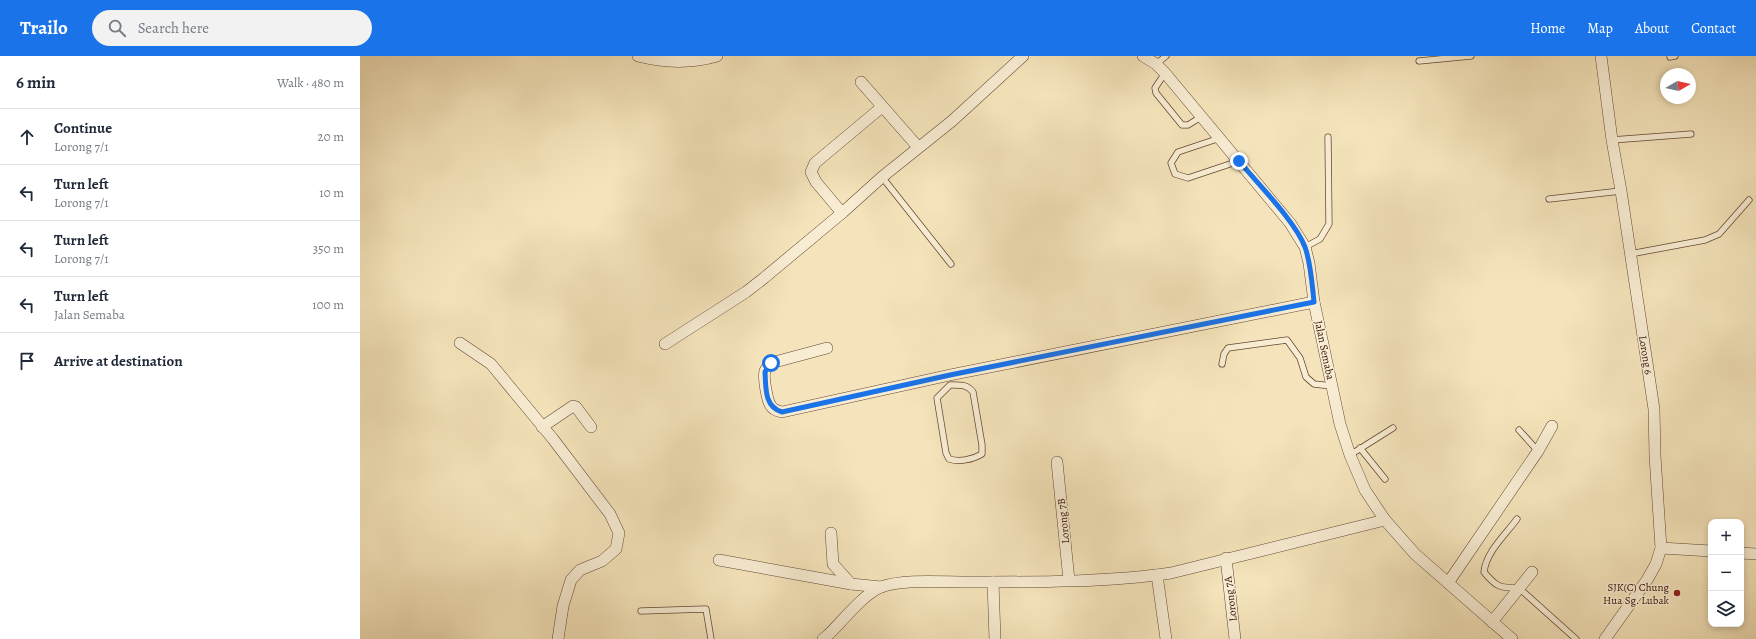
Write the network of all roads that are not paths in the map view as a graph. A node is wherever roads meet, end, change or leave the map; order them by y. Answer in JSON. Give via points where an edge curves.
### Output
{"nodes":[{"id":1,"x":638,"y":56,"type":"edge"},
{"id":2,"x":718,"y":56,"type":"edge"},
{"id":3,"x":1023,"y":56,"type":"edge"},
{"id":4,"x":1143,"y":56,"type":"edge"},
{"id":5,"x":1166,"y":56,"type":"edge"},
{"id":6,"x":1471,"y":56,"type":"edge"},
{"id":7,"x":1601,"y":56,"type":"edge"},
{"id":8,"x":1420,"y":60,"type":"dead end"},
{"id":9,"x":1156,"y":64,"type":"junction"},
{"id":10,"x":1165,"y":74,"type":"junction"},
{"id":11,"x":861,"y":82,"type":"dead end"},
{"id":12,"x":882,"y":107,"type":"junction"},
{"id":13,"x":1201,"y":117,"type":"junction"},
{"id":14,"x":1691,"y":134,"type":"dead end"},
{"id":15,"x":1328,"y":137,"type":"dead end"},
{"id":16,"x":1220,"y":138,"type":"junction"},
{"id":17,"x":1612,"y":140,"type":"junction"},
{"id":18,"x":918,"y":147,"type":"junction"},
{"id":19,"x":1239,"y":161,"type":"junction"},
{"id":20,"x":882,"y":177,"type":"junction"},
{"id":21,"x":1621,"y":191,"type":"junction"},
{"id":22,"x":1550,"y":199,"type":"dead end"},
{"id":23,"x":1749,"y":200,"type":"dead end"},
{"id":24,"x":842,"y":214,"type":"junction"},
{"id":25,"x":1305,"y":247,"type":"junction"},
{"id":26,"x":1630,"y":254,"type":"junction"},
{"id":27,"x":951,"y":264,"type":"dead end"},
{"id":28,"x":1314,"y":302,"type":"junction"},
{"id":29,"x":460,"y":343,"type":"dead end"},
{"id":30,"x":665,"y":344,"type":"dead end"},
{"id":31,"x":827,"y":348,"type":"dead end"},
{"id":32,"x":1222,"y":364,"type":"dead end"},
{"id":33,"x":950,"y":380,"type":"junction"},
{"id":34,"x":1332,"y":386,"type":"junction"},
{"id":35,"x":591,"y":426,"type":"dead end"},
{"id":36,"x":1552,"y":426,"type":"dead end"},
{"id":37,"x":542,"y":427,"type":"junction"},
{"id":38,"x":1393,"y":428,"type":"dead end"},
{"id":39,"x":1519,"y":430,"type":"dead end"},
{"id":40,"x":1360,"y":448,"type":"junction"},
{"id":41,"x":1538,"y":451,"type":"junction"},
{"id":42,"x":1350,"y":455,"type":"junction"},
{"id":43,"x":1057,"y":462,"type":"dead end"},
{"id":44,"x":1384,"y":479,"type":"dead end"},
{"id":45,"x":1517,"y":519,"type":"dead end"},
{"id":46,"x":1385,"y":520,"type":"junction"},
{"id":47,"x":831,"y":533,"type":"dead end"},
{"id":48,"x":1661,"y":548,"type":"junction"},
{"id":49,"x":1708,"y":551,"type":"edge"},
{"id":50,"x":1744,"y":553,"type":"edge"},
{"id":51,"x":1756,"y":554,"type":"edge"},
{"id":52,"x":1226,"y":558,"type":"junction"},
{"id":53,"x":719,"y":560,"type":"dead end"},
{"id":54,"x":1532,"y":572,"type":"dead end"},
{"id":55,"x":1157,"y":575,"type":"junction"},
{"id":56,"x":1069,"y":580,"type":"junction"},
{"id":57,"x":993,"y":582,"type":"junction"},
{"id":58,"x":1448,"y":583,"type":"junction"},
{"id":59,"x":851,"y":584,"type":"junction"},
{"id":60,"x":880,"y":588,"type":"junction"},
{"id":61,"x":1519,"y":588,"type":"junction"},
{"id":62,"x":641,"y":611,"type":"dead end"},
{"id":63,"x":1492,"y":622,"type":"junction"},
{"id":64,"x":834,"y":635,"type":"edge"},
{"id":65,"x":558,"y":639,"type":"edge"},
{"id":66,"x":711,"y":639,"type":"edge"},
{"id":67,"x":823,"y":639,"type":"edge"},
{"id":68,"x":995,"y":639,"type":"edge"},
{"id":69,"x":1166,"y":639,"type":"edge"},
{"id":70,"x":1235,"y":639,"type":"edge"},
{"id":71,"x":1512,"y":639,"type":"edge"},
{"id":72,"x":1576,"y":639,"type":"edge"},
{"id":73,"x":1605,"y":639,"type":"edge"}],
"edges":[{"from":1,"to":2,"type":"street","via":[[679,62],[700,61]]},
{"from":3,"to":18,"type":"street","via":[[952,121]]},
{"from":4,"to":9,"type":"street","name":"Jalan Semaba"},
{"from":5,"to":9,"type":"lane"},
{"from":6,"to":8,"type":"lane"},
{"from":7,"to":17,"type":"street","name":"Lorong 6"},
{"from":9,"to":10,"type":"street","name":"Jalan Semaba"},
{"from":10,"to":13,"type":"street","name":"Jalan Semaba"},
{"from":10,"to":13,"type":"lane","via":[[1155,88],[1156,93],[1182,125],[1188,125]]},
{"from":11,"to":12,"type":"street"},
{"from":12,"to":18,"type":"street"},
{"from":12,"to":24,"type":"street","via":[[815,163],[811,172]]},
{"from":13,"to":16,"type":"street","name":"Jalan Semaba"},
{"from":14,"to":17,"type":"lane"},
{"from":15,"to":25,"type":"lane","via":[[1329,224],[1320,239]]},
{"from":16,"to":19,"type":"street","name":"Jalan Semaba"},
{"from":16,"to":19,"type":"lane","via":[[1178,152],[1171,163],[1175,174],[1188,178]]},
{"from":17,"to":21,"type":"street","name":"Lorong 6"},
{"from":18,"to":20,"type":"street"},
{"from":19,"to":25,"type":"street","name":"Jalan Semaba","via":[[1290,223]]},
{"from":20,"to":24,"type":"street"},
{"from":20,"to":27,"type":"lane"},
{"from":21,"to":22,"type":"lane"},
{"from":21,"to":26,"type":"street","name":"Lorong 6"},
{"from":23,"to":26,"type":"lane","via":[[1718,234],[1705,240]]},
{"from":24,"to":30,"type":"street","via":[[746,292]]},
{"from":25,"to":28,"type":"street","name":"Jalan Semaba"},
{"from":26,"to":48,"type":"street","name":"Lorong 6","via":[[1654,409],[1654,456]]},
{"from":28,"to":33,"type":"street"},
{"from":28,"to":34,"type":"street","name":"Jalan Semaba"},
{"from":29,"to":37,"type":"street","via":[[491,364]]},
{"from":31,"to":33,"type":"street","via":[[771,363],[765,372],[767,399],[775,410],[782,412]]},
{"from":32,"to":34,"type":"lane","via":[[1228,348],[1287,340],[1300,358],[1306,377],[1314,384]]},
{"from":33,"to":33,"type":"lane","via":[[937,398],[946,453],[949,459],[956,461],[976,458],[982,454],[982,446],[973,392],[969,387]]},
{"from":34,"to":42,"type":"street","name":"Jalan Semaba"},
{"from":35,"to":37,"type":"street","via":[[573,406]]},
{"from":36,"to":41,"type":"street"},
{"from":37,"to":65,"type":"street","via":[[610,514],[619,533],[616,549],[602,561],[580,570],[571,580],[563,606]]},
{"from":38,"to":40,"type":"lane"},
{"from":39,"to":41,"type":"lane"},
{"from":40,"to":42,"type":"lane"},
{"from":40,"to":44,"type":"lane"},
{"from":41,"to":58,"type":"street"},
{"from":42,"to":46,"type":"street","name":"Jalan Semaba","via":[[1365,490]]},
{"from":43,"to":56,"type":"street","name":"Lorong 7B"},
{"from":45,"to":61,"type":"lane","via":[[1489,556],[1484,572],[1494,584],[1505,588]]},
{"from":46,"to":52,"type":"street"},
{"from":46,"to":58,"type":"street","name":"Jalan Semaba","via":[[1415,554]]},
{"from":47,"to":59,"type":"street","via":[[833,564]]},
{"from":48,"to":49,"type":"street"},
{"from":48,"to":73,"type":"street","name":"Lorong 6","via":[[1647,580]]},
{"from":50,"to":51,"type":"street"},
{"from":52,"to":55,"type":"street"},
{"from":52,"to":70,"type":"street","name":"Lorong 7A"},
{"from":53,"to":59,"type":"street"},
{"from":54,"to":61,"type":"street"},
{"from":55,"to":56,"type":"street"},
{"from":55,"to":69,"type":"street"},
{"from":56,"to":57,"type":"street"},
{"from":57,"to":60,"type":"street","via":[[911,582]]},
{"from":57,"to":68,"type":"street"},
{"from":58,"to":63,"type":"street","name":"Jalan Semaba"},
{"from":59,"to":60,"type":"street"},
{"from":60,"to":64,"type":"street","via":[[864,598]]},
{"from":61,"to":63,"type":"street"},
{"from":61,"to":72,"type":"lane"},
{"from":62,"to":66,"type":"lane","via":[[706,609]]},
{"from":63,"to":71,"type":"street","name":"Jalan Semaba"},
{"from":64,"to":67,"type":"street"}]}
